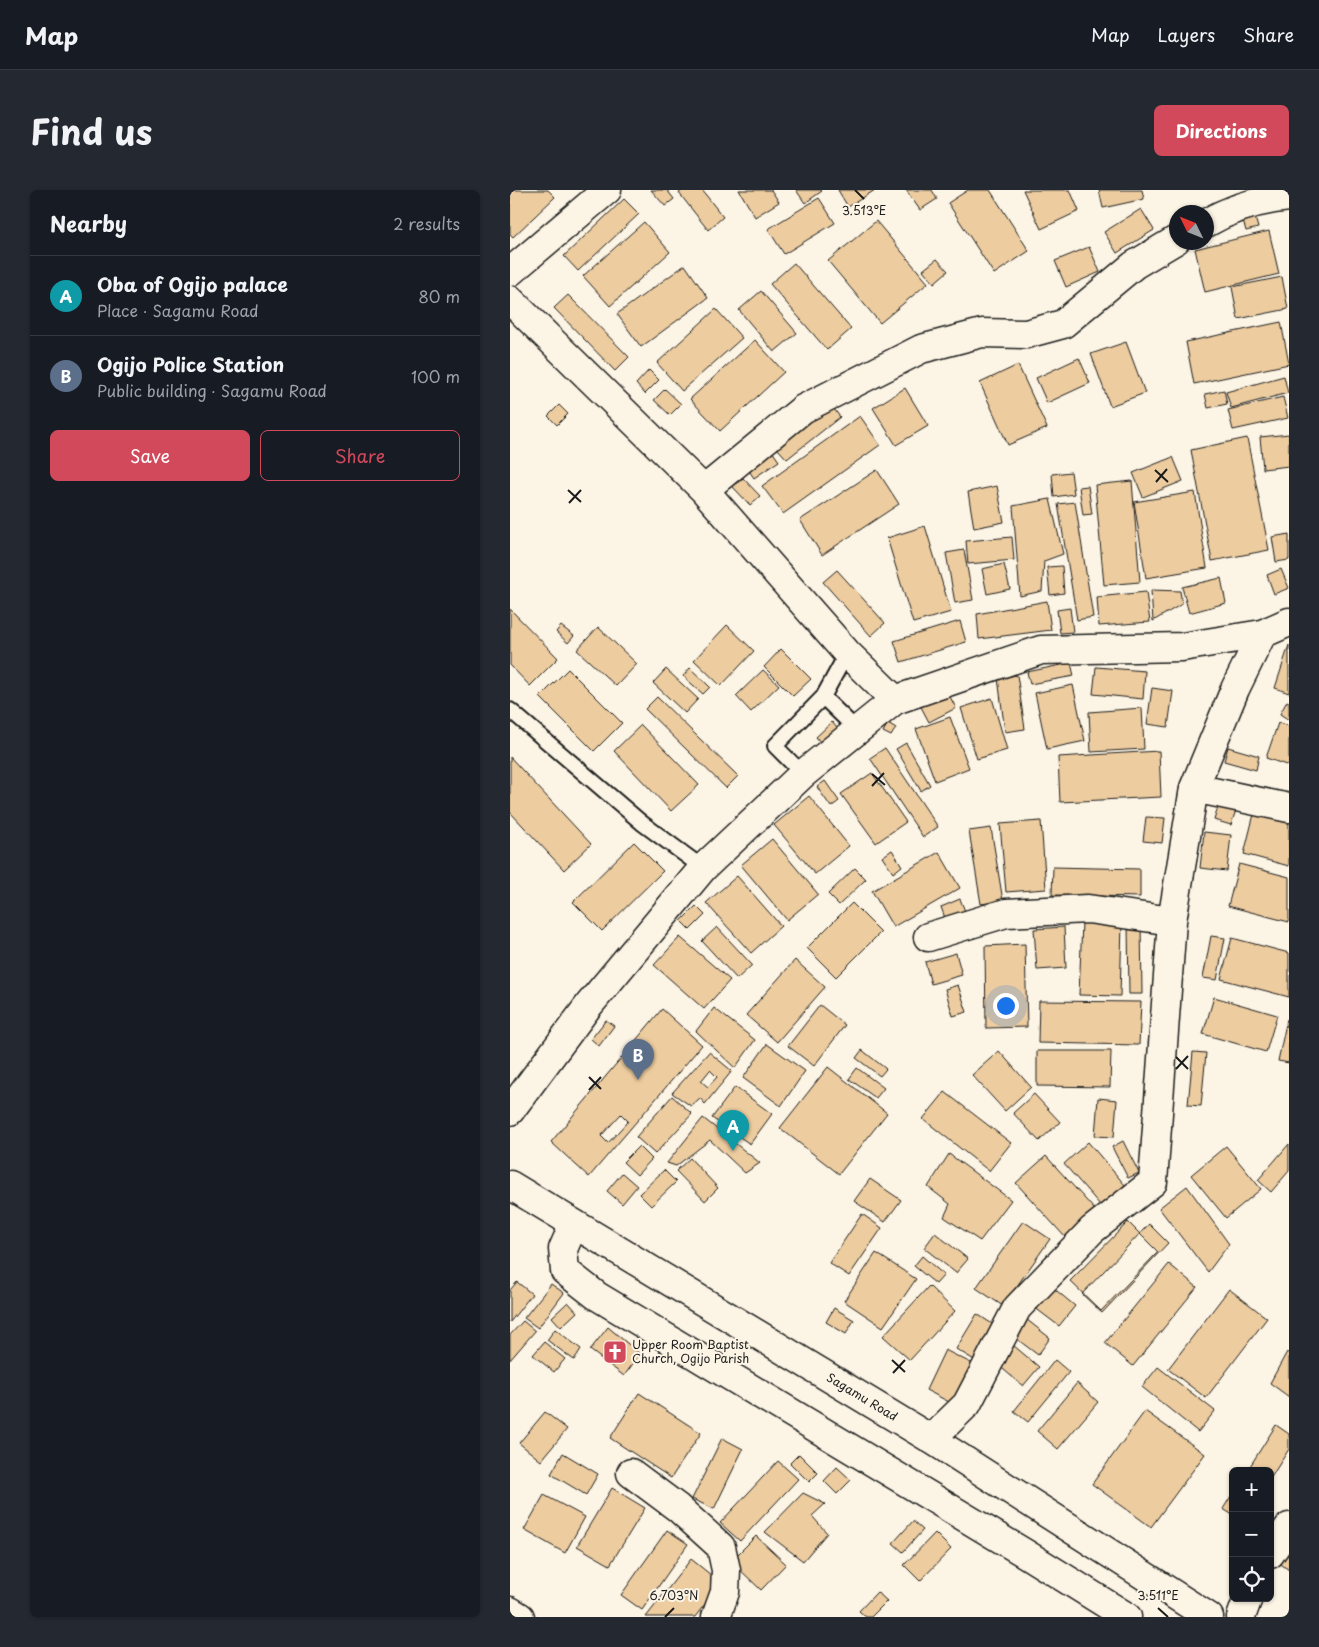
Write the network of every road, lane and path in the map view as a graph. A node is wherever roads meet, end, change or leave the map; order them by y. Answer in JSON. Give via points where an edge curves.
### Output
{"nodes":[{"id":1,"x":607,"y":190,"type":"edge"},
{"id":2,"x":1289,"y":197,"type":"edge"},
{"id":3,"x":1214,"y":218,"type":"edge"},
{"id":4,"x":1169,"y":244,"type":"edge"},
{"id":5,"x":510,"y":272,"type":"edge"},
{"id":6,"x":510,"y":300,"type":"edge"},
{"id":7,"x":704,"y":490,"type":"junction"},
{"id":8,"x":1289,"y":622,"type":"edge"},
{"id":9,"x":1262,"y":634,"type":"junction"},
{"id":10,"x":847,"y":653,"type":"junction"},
{"id":11,"x":822,"y":697,"type":"junction"},
{"id":12,"x":896,"y":700,"type":"junction"},
{"id":13,"x":510,"y":710,"type":"edge"},
{"id":14,"x":856,"y":730,"type":"junction"},
{"id":15,"x":803,"y":774,"type":"junction"},
{"id":16,"x":1194,"y":788,"type":"junction"},
{"id":17,"x":1289,"y":808,"type":"edge"},
{"id":18,"x":703,"y":868,"type":"junction"},
{"id":19,"x":1172,"y":921,"type":"junction"},
{"id":20,"x":928,"y":937,"type":"dead end"},
{"id":21,"x":510,"y":1111,"type":"edge"},
{"id":22,"x":510,"y":1185,"type":"edge"},
{"id":23,"x":574,"y":1224,"type":"junction"},
{"id":24,"x":931,"y":1439,"type":"junction"},
{"id":25,"x":631,"y":1473,"type":"dead end"},
{"id":26,"x":1289,"y":1527,"type":"edge"},
{"id":27,"x":1274,"y":1548,"type":"edge"},
{"id":28,"x":1247,"y":1602,"type":"edge"},
{"id":29,"x":510,"y":1611,"type":"edge"},
{"id":30,"x":520,"y":1617,"type":"edge"},
{"id":31,"x":716,"y":1617,"type":"edge"},
{"id":32,"x":1127,"y":1617,"type":"edge"},
{"id":33,"x":1209,"y":1617,"type":"edge"},
{"id":34,"x":1241,"y":1617,"type":"edge"}],
"edges":[{"from":1,"to":5,"type":"main road"},
{"from":2,"to":3,"type":"main road","via":[[1226,211]]},
{"from":4,"to":7,"type":"main road","via":[[1134,266],[1063,324],[1026,334],[982,333],[921,349],[803,409]]},
{"from":6,"to":7,"type":"main road"},
{"from":7,"to":10,"type":"main road"},
{"from":8,"to":9,"type":"main road"},
{"from":9,"to":12,"type":"main road","via":[[1182,647],[1041,650]]},
{"from":9,"to":16,"type":"main road"},
{"from":10,"to":11,"type":"lane"},
{"from":10,"to":12,"type":"main road"},
{"from":11,"to":14,"type":"lane"},
{"from":11,"to":15,"type":"lane","via":[[775,746]]},
{"from":12,"to":14,"type":"main road"},
{"from":13,"to":18,"type":"lane","via":[[642,823]]},
{"from":14,"to":15,"type":"main road"},
{"from":15,"to":18,"type":"main road"},
{"from":16,"to":17,"type":"main road"},
{"from":16,"to":19,"type":"main road"},
{"from":18,"to":21,"type":"main road","via":[[589,1005]]},
{"from":19,"to":20,"type":"main road","via":[[1088,908],[1006,913]]},
{"from":19,"to":24,"type":"main road","via":[[1153,1182],[1092,1230],[1017,1308],[967,1404]]},
{"from":22,"to":23,"type":"main road","name":"Sagamu Road"},
{"from":23,"to":24,"type":"main road","name":"Sagamu Road"},
{"from":23,"to":32,"type":"main road","via":[[563,1249],[565,1271],[597,1296],[1018,1548]]},
{"from":24,"to":33,"type":"main road","name":"Sagamu Road"},
{"from":25,"to":31,"type":"main road","via":[[678,1508],[721,1547],[726,1570],[725,1592]]},
{"from":26,"to":27,"type":"main road"},
{"from":28,"to":34,"type":"main road"},
{"from":29,"to":30,"type":"main road"}]}
